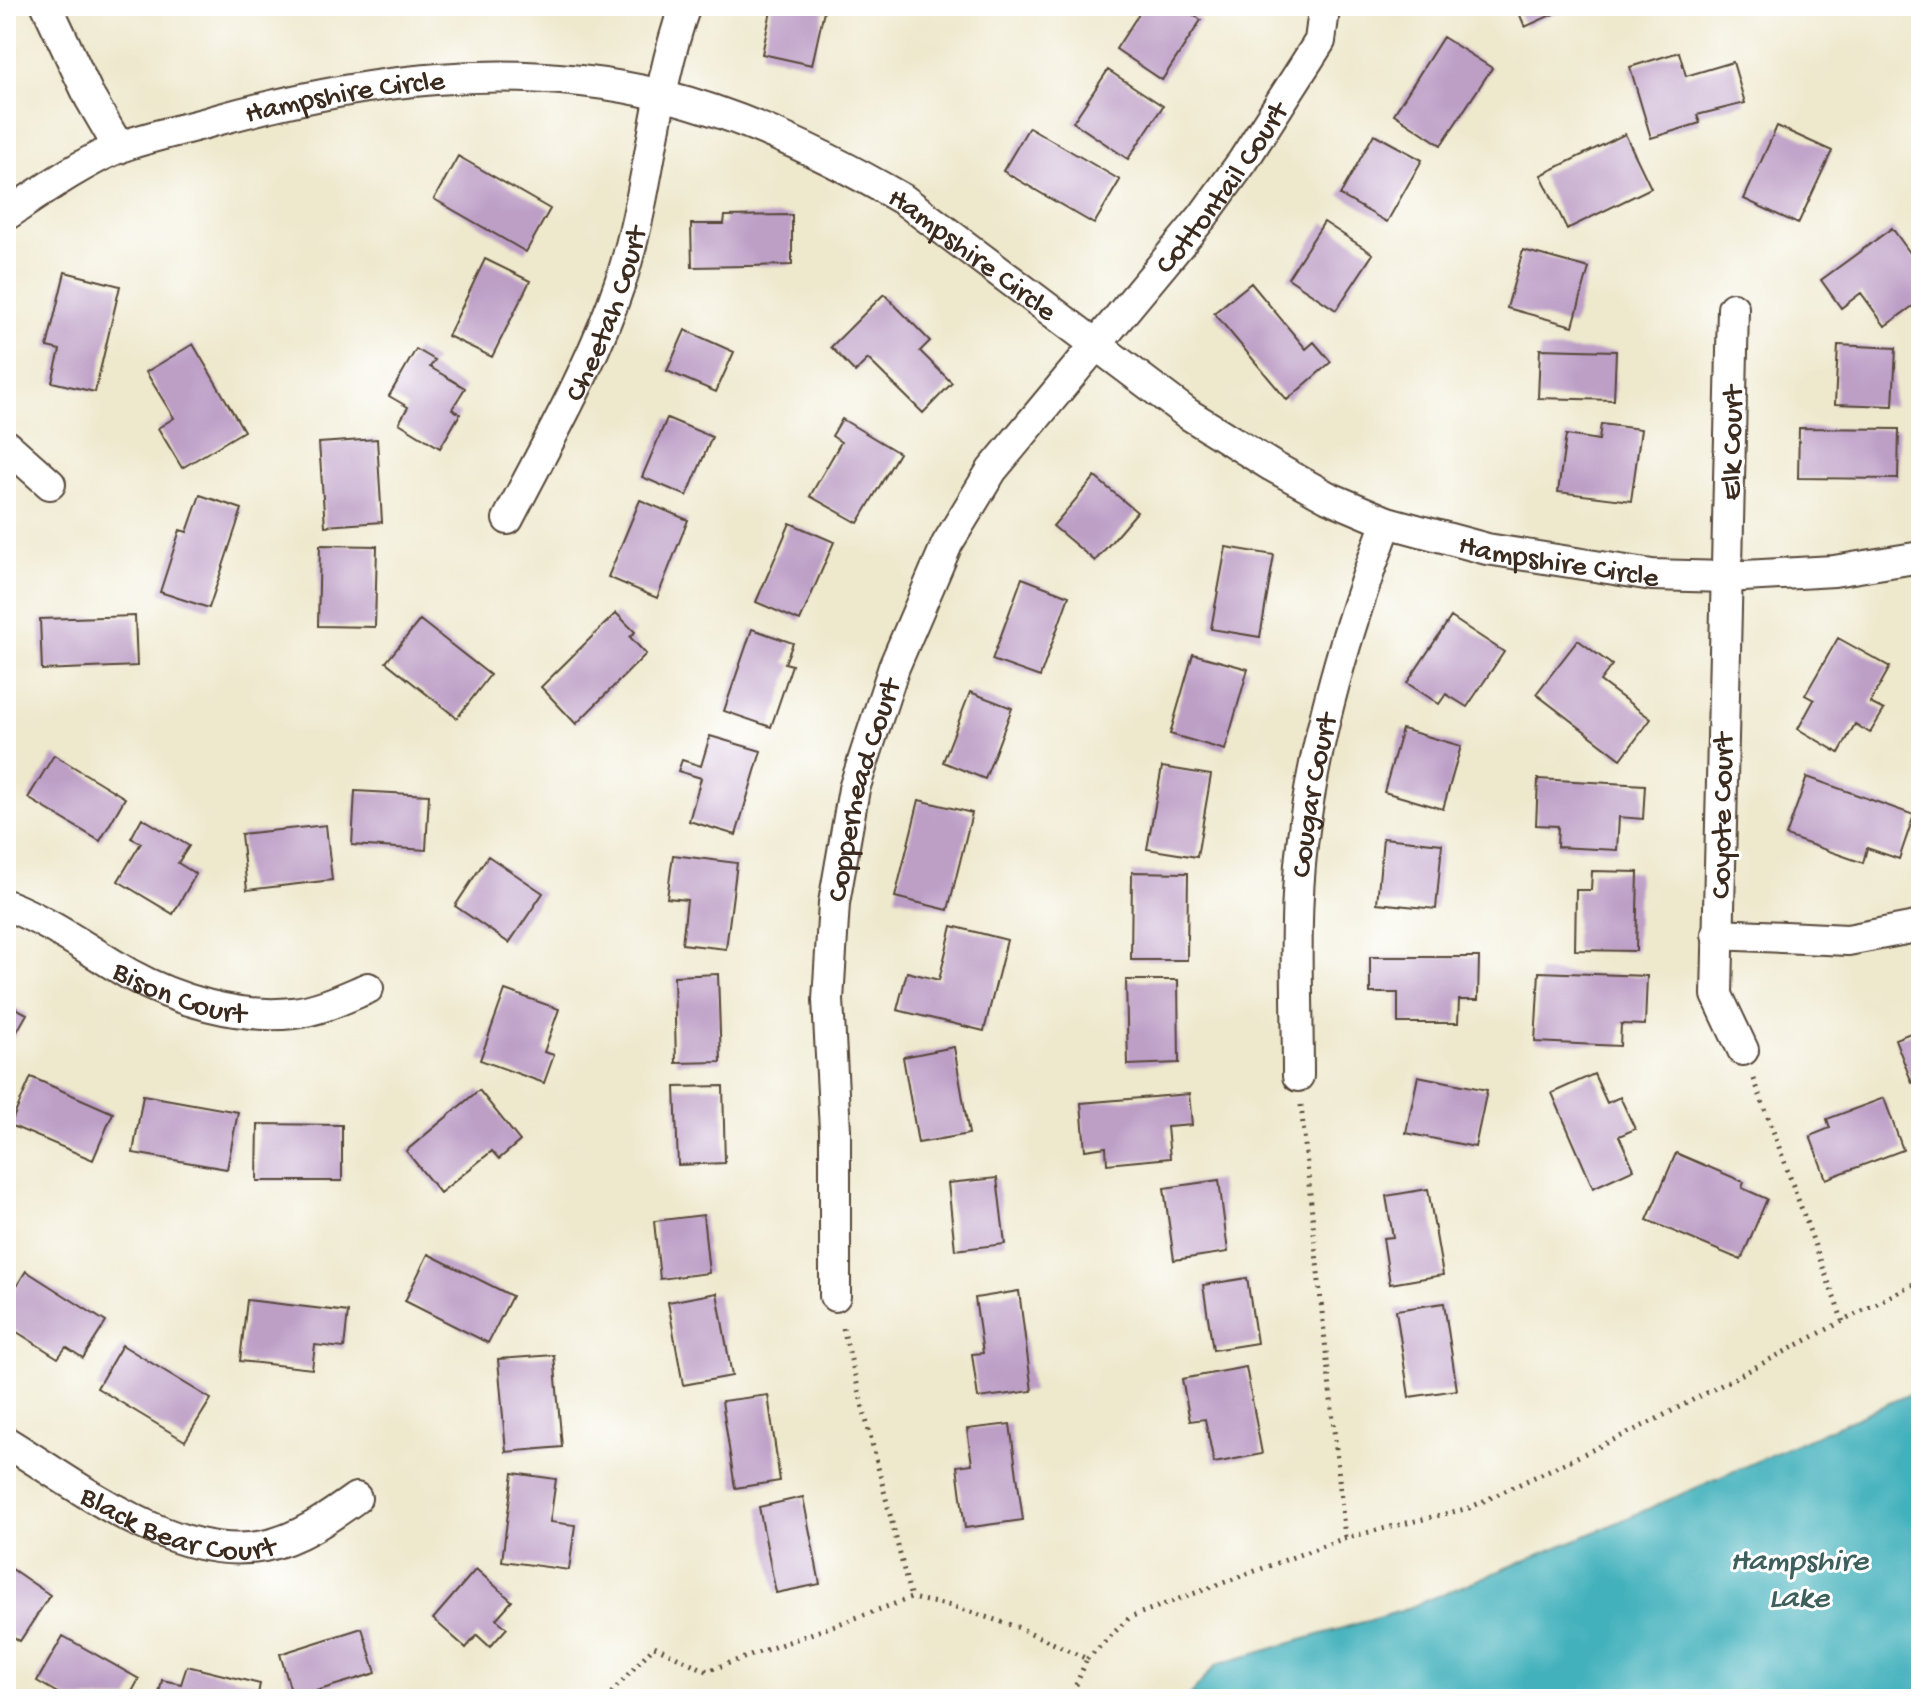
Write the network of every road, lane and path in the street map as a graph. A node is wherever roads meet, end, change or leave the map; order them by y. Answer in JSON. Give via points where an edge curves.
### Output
{"nodes":[{"id":1,"x":47,"y":6,"type":"edge"},
{"id":2,"x":685,"y":6,"type":"edge"},
{"id":3,"x":1323,"y":18,"type":"dead end"},
{"id":4,"x":661,"y":95,"type":"junction"},
{"id":5,"x":119,"y":148,"type":"junction"},
{"id":6,"x":6,"y":215,"type":"edge"},
{"id":7,"x":1733,"y":308,"type":"dead end"},
{"id":8,"x":1097,"y":345,"type":"junction"},
{"id":9,"x":6,"y":445,"type":"edge"},
{"id":10,"x":50,"y":484,"type":"dead end"},
{"id":11,"x":508,"y":519,"type":"dead end"},
{"id":12,"x":1387,"y":522,"type":"junction"},
{"id":13,"x":1921,"y":557,"type":"edge"},
{"id":14,"x":1726,"y":577,"type":"junction"},
{"id":15,"x":6,"y":905,"type":"edge"},
{"id":16,"x":1921,"y":926,"type":"edge"},
{"id":17,"x":1717,"y":934,"type":"junction"},
{"id":18,"x":368,"y":988,"type":"dead end"},
{"id":19,"x":1743,"y":1050,"type":"joint"},
{"id":20,"x":1298,"y":1076,"type":"joint"},
{"id":21,"x":1921,"y":1280,"type":"edge"},
{"id":22,"x":835,"y":1296,"type":"joint"},
{"id":23,"x":1843,"y":1322,"type":"junction"},
{"id":24,"x":6,"y":1442,"type":"edge"},
{"id":25,"x":356,"y":1498,"type":"dead end"},
{"id":26,"x":1345,"y":1538,"type":"junction"},
{"id":27,"x":911,"y":1598,"type":"junction"},
{"id":28,"x":1087,"y":1659,"type":"junction"},
{"id":29,"x":606,"y":1699,"type":"edge"},
{"id":30,"x":1070,"y":1699,"type":"edge"}],
"edges":[{"from":1,"to":5,"type":"street"},
{"from":2,"to":4,"type":"street","name":"Cheetah Court"},
{"from":3,"to":8,"type":"street","name":"Cottontail Court","via":[[1320,41],[1243,161]]},
{"from":4,"to":5,"type":"street","name":"Hampshire Circle","via":[[511,75],[385,82],[296,98]]},
{"from":4,"to":8,"type":"street","name":"Hampshire Circle","via":[[766,130],[862,176],[968,245]]},
{"from":4,"to":11,"type":"street","name":"Cheetah Court","via":[[620,281],[586,365]]},
{"from":5,"to":6,"type":"street","name":"Hampshire Circle"},
{"from":7,"to":14,"type":"street","name":"Elk Court"},
{"from":8,"to":12,"type":"street","name":"Hampshire Circle","via":[[1238,447],[1328,497]]},
{"from":8,"to":22,"type":"street","name":"Copperhead Court","via":[[992,470],[947,544],[894,667],[854,789],[829,959]]},
{"from":9,"to":10,"type":"street"},
{"from":12,"to":14,"type":"street","name":"Hampshire Circle","via":[[1549,561],[1652,575]]},
{"from":12,"to":20,"type":"street","name":"Cougar Court","via":[[1337,675],[1307,806],[1298,890]]},
{"from":13,"to":14,"type":"street","name":"Hampshire Circle","via":[[1834,571]]},
{"from":14,"to":17,"type":"street","name":"Coyote Court"},
{"from":15,"to":18,"type":"street","name":"Bison Court","via":[[59,930],[131,976],[213,1006],[295,1013]]},
{"from":16,"to":17,"type":"street","via":[[1848,940]]},
{"from":17,"to":19,"type":"street","name":"Coyote Court","via":[[1717,995]]},
{"from":19,"to":23,"type":"path"},
{"from":20,"to":26,"type":"path"},
{"from":21,"to":23,"type":"path"},
{"from":22,"to":27,"type":"path"},
{"from":23,"to":26,"type":"path","via":[[1649,1423],[1469,1508]]},
{"from":24,"to":25,"type":"street","name":"Black Bear Court","via":[[115,1509],[188,1541],[213,1546],[240,1549],[291,1538]]},
{"from":26,"to":28,"type":"path","via":[[1130,1617]]},
{"from":27,"to":28,"type":"path","via":[[1020,1628]]},
{"from":27,"to":29,"type":"path","via":[[707,1671],[654,1646]]},
{"from":28,"to":30,"type":"path"}]}
